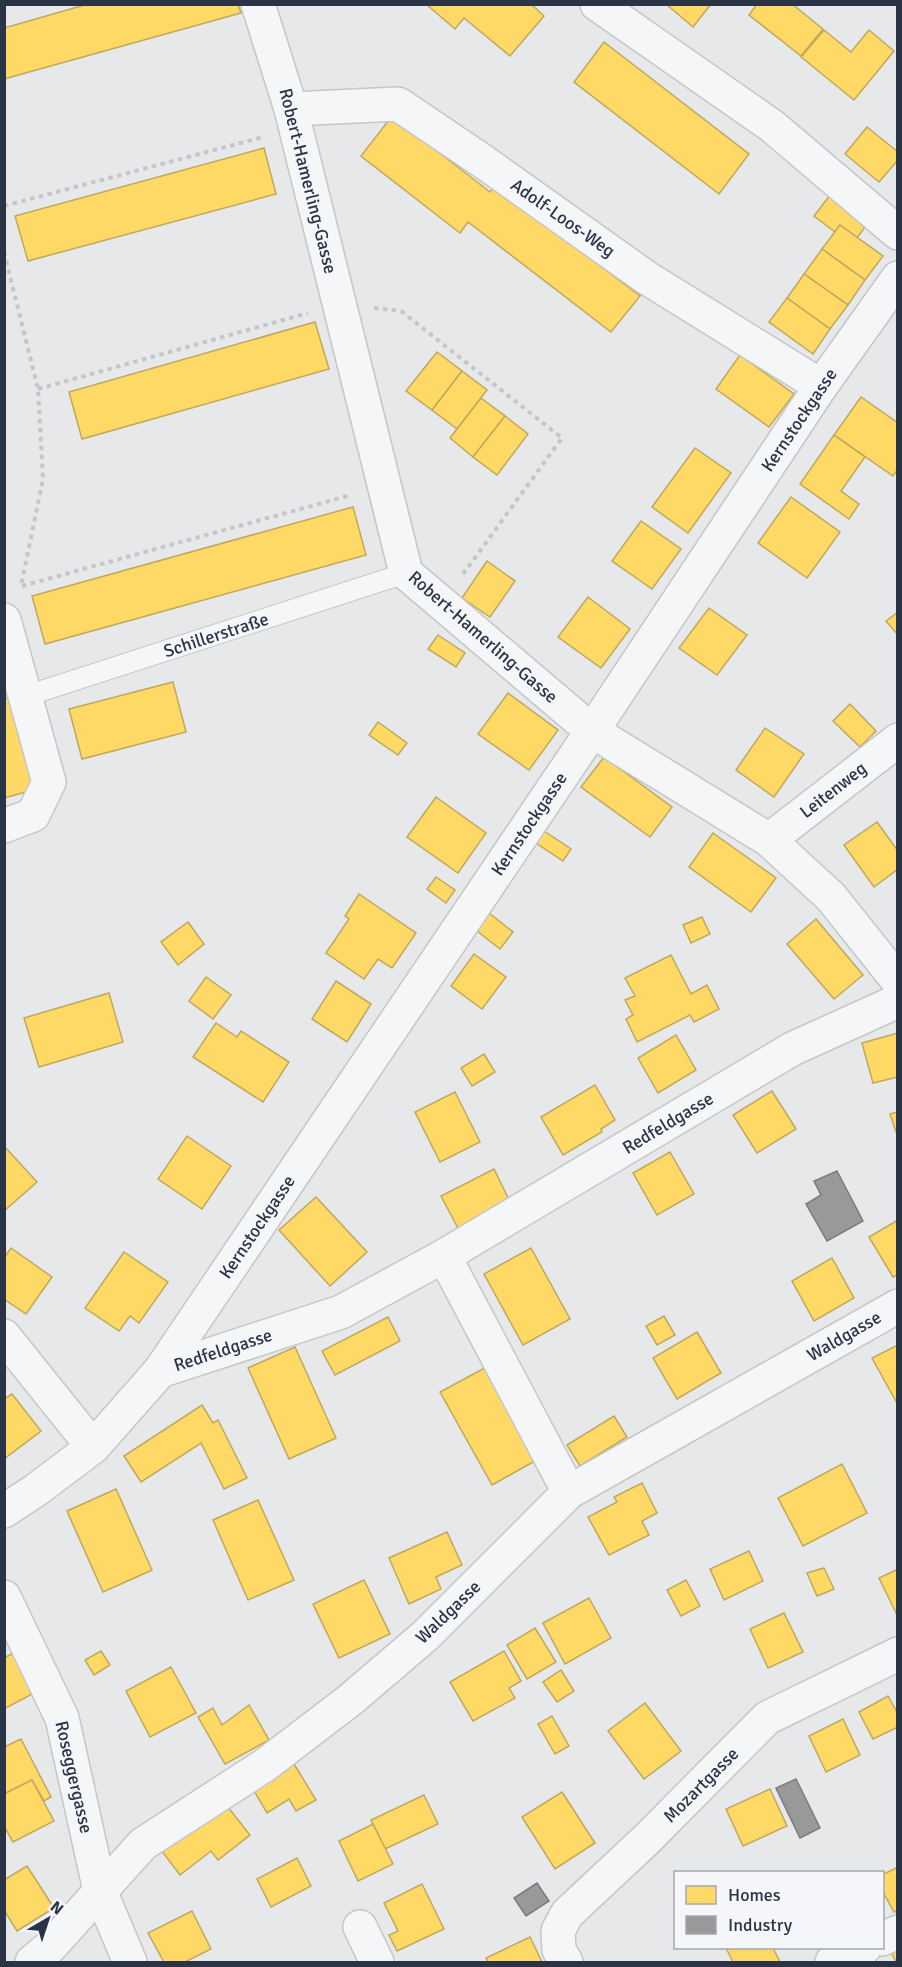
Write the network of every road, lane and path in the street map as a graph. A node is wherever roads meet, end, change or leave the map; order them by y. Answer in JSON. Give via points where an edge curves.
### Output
{"nodes":[{"id":1,"x":258,"y":4,"type":"edge"},
{"id":2,"x":597,"y":4,"type":"edge"},
{"id":3,"x":293,"y":119,"type":"junction"},
{"id":4,"x":4,"y":206,"type":"edge"},
{"id":5,"x":897,"y":233,"type":"edge"},
{"id":6,"x":4,"y":252,"type":"edge"},
{"id":7,"x":897,"y":278,"type":"edge"},
{"id":8,"x":339,"y":304,"type":"junction"},
{"id":9,"x":821,"y":386,"type":"junction"},
{"id":10,"x":38,"y":389,"type":"junction"},
{"id":11,"x":384,"y":486,"type":"junction"},
{"id":12,"x":406,"y":573,"type":"junction"},
{"id":13,"x":22,"y":586,"type":"junction"},
{"id":14,"x":13,"y":589,"type":"dead end"},
{"id":15,"x":442,"y":604,"type":"junction"},
{"id":16,"x":4,"y":620,"type":"edge"},
{"id":17,"x":26,"y":696,"type":"junction"},
{"id":18,"x":592,"y":731,"type":"junction"},
{"id":19,"x":897,"y":740,"type":"edge"},
{"id":20,"x":4,"y":826,"type":"edge"},
{"id":21,"x":769,"y":840,"type":"junction"},
{"id":22,"x":897,"y":981,"type":"edge"},
{"id":23,"x":897,"y":1001,"type":"edge"},
{"id":24,"x":444,"y":1256,"type":"junction"},
{"id":25,"x":897,"y":1306,"type":"edge"},
{"id":26,"x":4,"y":1336,"type":"edge"},
{"id":27,"x":160,"y":1371,"type":"junction"},
{"id":28,"x":93,"y":1447,"type":"junction"},
{"id":29,"x":569,"y":1492,"type":"junction"},
{"id":30,"x":4,"y":1511,"type":"edge"},
{"id":31,"x":4,"y":1597,"type":"edge"},
{"id":32,"x":897,"y":1654,"type":"edge"},
{"id":33,"x":100,"y":1891,"type":"junction"},
{"id":34,"x":360,"y":1927,"type":"dead end"},
{"id":35,"x":860,"y":1949,"type":"edge"},
{"id":36,"x":32,"y":1962,"type":"edge"},
{"id":37,"x":130,"y":1962,"type":"edge"},
{"id":38,"x":376,"y":1962,"type":"edge"},
{"id":39,"x":566,"y":1962,"type":"edge"},
{"id":40,"x":832,"y":1962,"type":"edge"}],
"edges":[{"from":1,"to":3,"type":"street","name":"Robert-Hamerling-Gasse"},
{"from":2,"to":5,"type":"street","via":[[772,126]]},
{"from":3,"to":4,"type":"path"},
{"from":3,"to":8,"type":"street","name":"Robert-Hamerling-Gasse"},
{"from":3,"to":9,"type":"street","name":"Adolf-Loos-Weg","via":[[398,104],[647,278]]},
{"from":6,"to":10,"type":"path"},
{"from":7,"to":9,"type":"street","name":"Kernstockgasse"},
{"from":8,"to":10,"type":"path"},
{"from":8,"to":11,"type":"street","name":"Robert-Hamerling-Gasse"},
{"from":8,"to":15,"type":"path","via":[[401,311],[562,438]]},
{"from":9,"to":18,"type":"street","name":"Kernstockgasse"},
{"from":10,"to":13,"type":"path","via":[[42,479]]},
{"from":11,"to":12,"type":"street","name":"Robert-Hamerling-Gasse"},
{"from":11,"to":13,"type":"path"},
{"from":12,"to":15,"type":"street","name":"Robert-Hamerling-Gasse"},
{"from":12,"to":17,"type":"lane","name":"Schillerstraße"},
{"from":13,"to":14,"type":"path"},
{"from":15,"to":18,"type":"street","name":"Robert-Hamerling-Gasse"},
{"from":16,"to":17,"type":"street"},
{"from":17,"to":20,"type":"street","via":[[49,782],[33,815]]},
{"from":18,"to":21,"type":"street","name":"Robert-Hamerling-Gasse"},
{"from":18,"to":27,"type":"street","name":"Kernstockgasse"},
{"from":19,"to":21,"type":"street","name":"Leitenweg"},
{"from":21,"to":22,"type":"street","name":"Robert-Hamerling-Gasse","via":[[831,897]]},
{"from":23,"to":24,"type":"street","name":"Redfeldgasse","via":[[792,1049]]},
{"from":24,"to":27,"type":"street","name":"Redfeldgasse","via":[[341,1312]]},
{"from":24,"to":29,"type":"street"},
{"from":25,"to":29,"type":"street","name":"Waldgasse"},
{"from":26,"to":28,"type":"street"},
{"from":27,"to":28,"type":"street","name":"Redfeldgasse"},
{"from":28,"to":30,"type":"street","name":"Redfeldgasse"},
{"from":29,"to":33,"type":"street","name":"Waldgasse","via":[[425,1636],[359,1693],[265,1765],[143,1844]]},
{"from":31,"to":33,"type":"street","name":"Roseggergasse","via":[[62,1718]]},
{"from":32,"to":39,"type":"street","name":"Mozartgasse","via":[[767,1718],[567,1914],[558,1931],[559,1950]]},
{"from":33,"to":36,"type":"street","name":"Waldgasse"},
{"from":33,"to":37,"type":"street","name":"Roseggergasse"},
{"from":34,"to":38,"type":"street"},
{"from":35,"to":40,"type":"street"}]}
